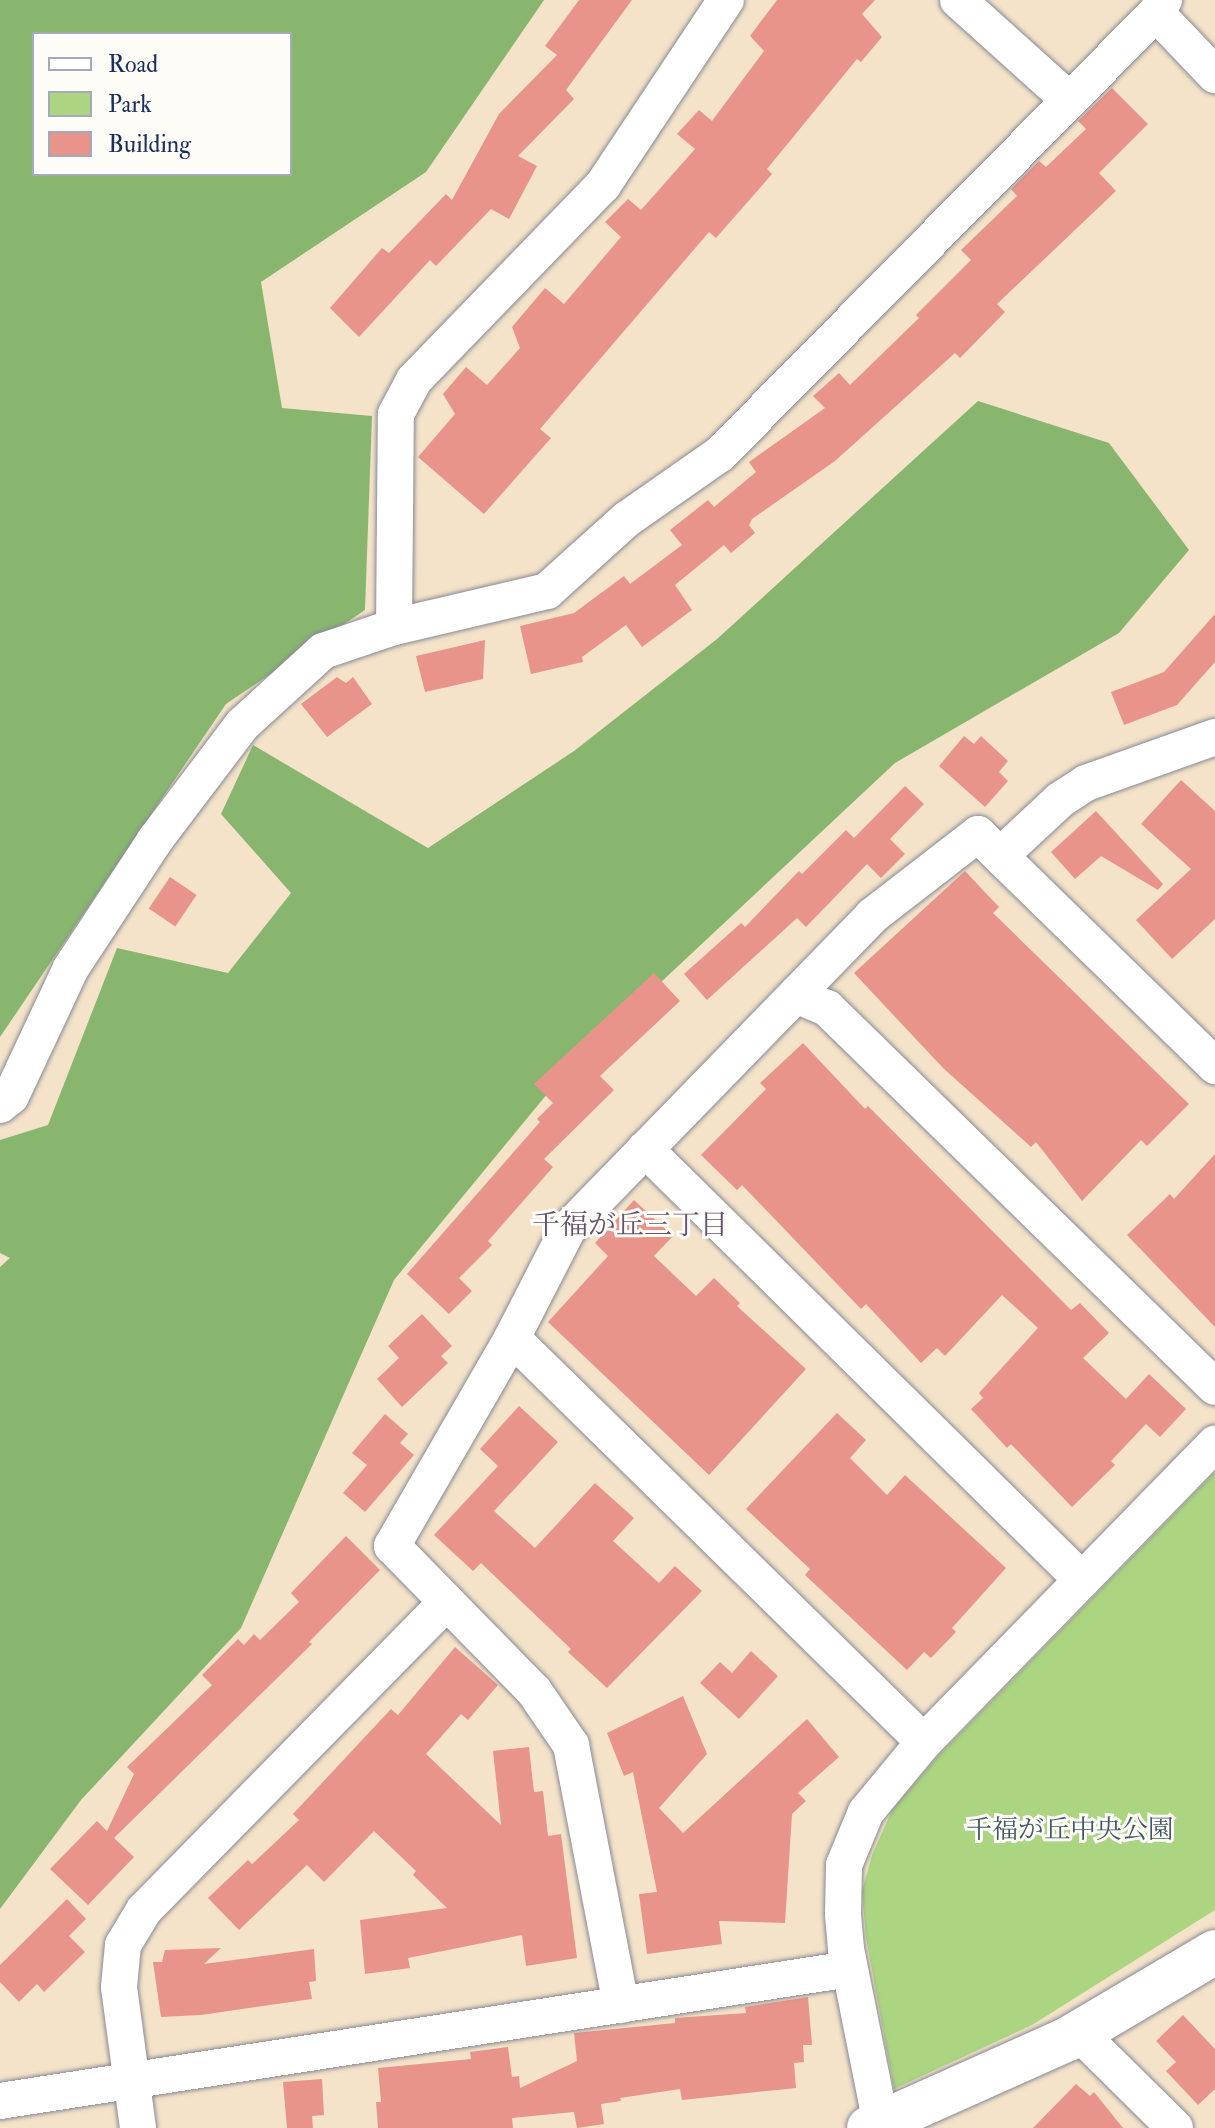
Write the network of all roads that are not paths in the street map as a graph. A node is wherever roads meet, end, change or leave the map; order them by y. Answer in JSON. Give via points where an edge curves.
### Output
{"nodes":[{"id":1,"x":726,"y":0,"type":"edge"},
{"id":2,"x":958,"y":0,"type":"edge"},
{"id":3,"x":1160,"y":7,"type":"edge"},
{"id":4,"x":1215,"y":75,"type":"edge"},
{"id":5,"x":1069,"y":100,"type":"junction"},
{"id":6,"x":394,"y":627,"type":"junction"},
{"id":7,"x":1214,"y":739,"type":"edge"},
{"id":8,"x":1000,"y":856,"type":"junction"},
{"id":9,"x":796,"y":995,"type":"junction"},
{"id":10,"x":1215,"y":1066,"type":"edge"},
{"id":11,"x":0,"y":1105,"type":"edge"},
{"id":12,"x":645,"y":1149,"type":"junction"},
{"id":13,"x":512,"y":1338,"type":"junction"},
{"id":14,"x":1215,"y":1387,"type":"edge"},
{"id":15,"x":1215,"y":1444,"type":"edge"},
{"id":16,"x":1082,"y":1580,"type":"junction"},
{"id":17,"x":447,"y":1602,"type":"junction"},
{"id":18,"x":924,"y":1742,"type":"junction"},
{"id":19,"x":1215,"y":1952,"type":"edge"},
{"id":20,"x":850,"y":1969,"type":"junction"},
{"id":21,"x":621,"y":2005,"type":"junction"},
{"id":22,"x":1079,"y":2033,"type":"junction"},
{"id":23,"x":132,"y":2080,"type":"junction"},
{"id":24,"x":0,"y":2101,"type":"edge"},
{"id":25,"x":878,"y":2127,"type":"edge"},
{"id":26,"x":138,"y":2128,"type":"edge"},
{"id":27,"x":1175,"y":2128,"type":"edge"}],
"edges":[{"from":1,"to":6,"type":"street","via":[[603,185],[414,380],[396,414]]},
{"from":2,"to":5,"type":"street"},
{"from":3,"to":4,"type":"street"},
{"from":3,"to":5,"type":"street"},
{"from":5,"to":6,"type":"street","via":[[720,454],[627,519],[547,591]]},
{"from":6,"to":11,"type":"street","via":[[323,651],[242,725],[155,840],[71,968],[11,1096]]},
{"from":7,"to":8,"type":"street","via":[[1086,783]]},
{"from":8,"to":9,"type":"street","via":[[978,834],[872,916]]},
{"from":8,"to":10,"type":"street"},
{"from":9,"to":12,"type":"street"},
{"from":9,"to":14,"type":"street","via":[[827,1008]]},
{"from":12,"to":13,"type":"street","via":[[568,1229]]},
{"from":12,"to":16,"type":"street"},
{"from":13,"to":17,"type":"street","via":[[392,1546]]},
{"from":13,"to":18,"type":"street"},
{"from":15,"to":16,"type":"street"},
{"from":16,"to":18,"type":"street"},
{"from":17,"to":21,"type":"street","via":[[534,1691],[571,1745]]},
{"from":17,"to":23,"type":"street","via":[[144,1910],[123,1945],[119,1987]]},
{"from":18,"to":20,"type":"street","via":[[866,1812],[844,1865]]},
{"from":19,"to":22,"type":"street"},
{"from":20,"to":21,"type":"street"},
{"from":20,"to":25,"type":"street"},
{"from":21,"to":23,"type":"street"},
{"from":22,"to":25,"type":"street"},
{"from":22,"to":27,"type":"street"},
{"from":23,"to":24,"type":"street"},
{"from":23,"to":26,"type":"street"}]}
